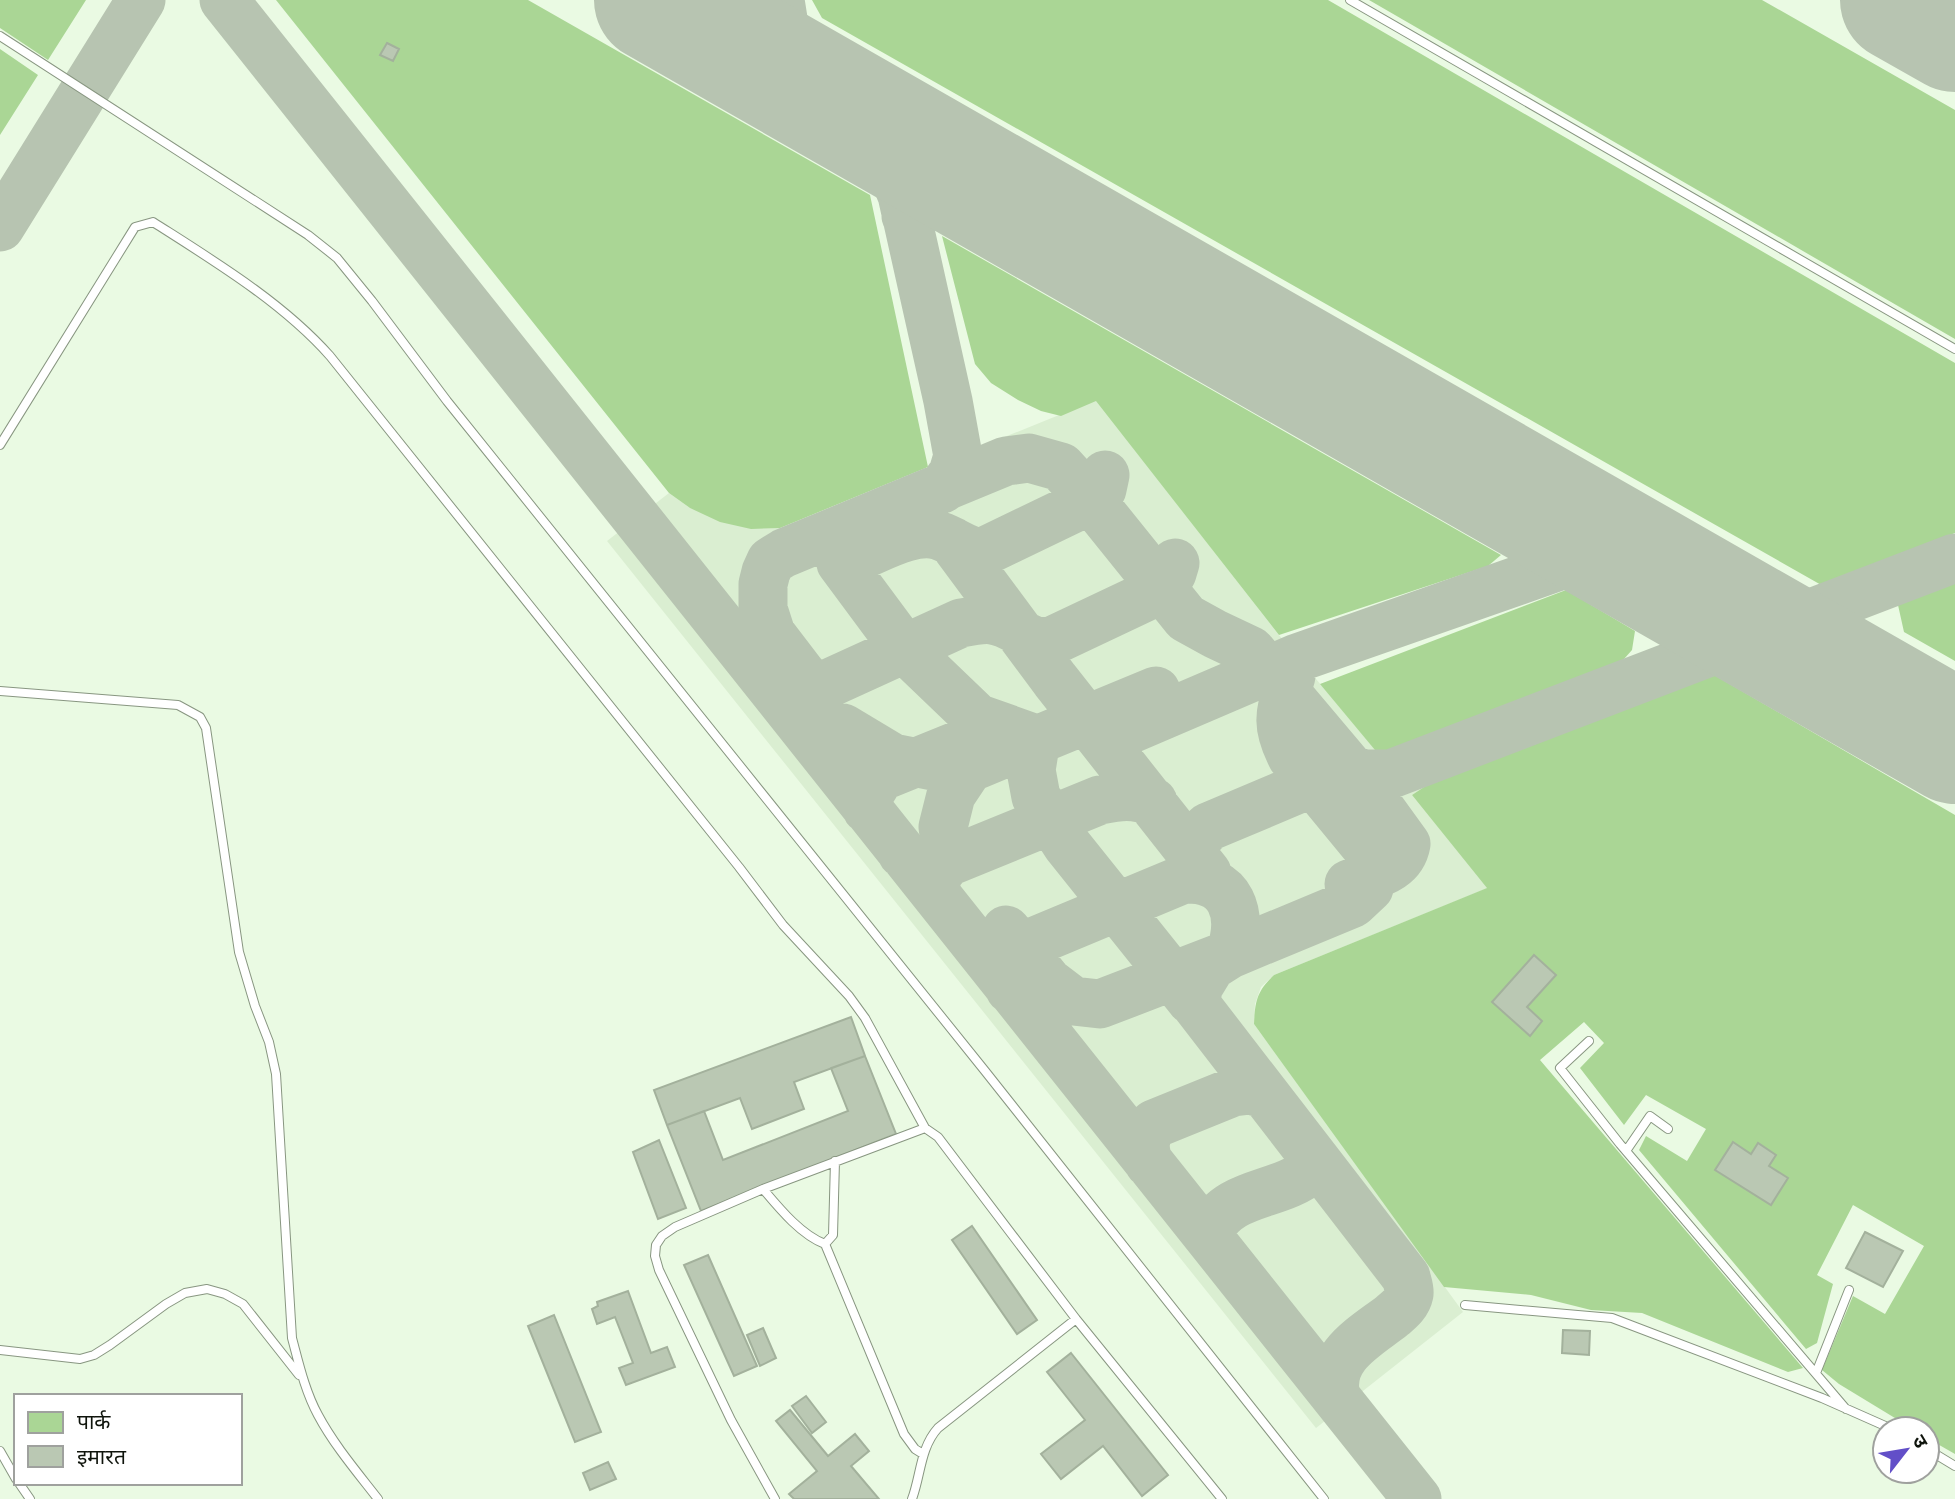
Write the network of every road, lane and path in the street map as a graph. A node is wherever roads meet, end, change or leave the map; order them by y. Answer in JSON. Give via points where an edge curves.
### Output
{"nodes":[{"id":1,"x":1350,"y":0,"type":"edge"},
{"id":2,"x":0,"y":36,"type":"edge"},
{"id":3,"x":1955,"y":349,"type":"edge"},
{"id":4,"x":0,"y":444,"type":"edge"},
{"id":5,"x":0,"y":691,"type":"edge"},
{"id":6,"x":1589,"y":1041,"type":"dead end"},
{"id":7,"x":925,"y":1128,"type":"junction"},
{"id":8,"x":1668,"y":1129,"type":"dead end"},
{"id":9,"x":1626,"y":1151,"type":"junction"},
{"id":10,"x":835,"y":1161,"type":"junction"},
{"id":11,"x":763,"y":1189,"type":"junction"},
{"id":12,"x":825,"y":1244,"type":"junction"},
{"id":13,"x":1849,"y":1290,"type":"dead end"},
{"id":14,"x":1465,"y":1305,"type":"dead end"},
{"id":15,"x":1076,"y":1320,"type":"junction"},
{"id":16,"x":0,"y":1350,"type":"edge"},
{"id":17,"x":1815,"y":1373,"type":"junction"},
{"id":18,"x":303,"y":1380,"type":"junction"},
{"id":19,"x":1846,"y":1409,"type":"junction"},
{"id":20,"x":1871,"y":1420,"type":"edge"},
{"id":21,"x":923,"y":1454,"type":"junction"},
{"id":22,"x":1,"y":1456,"type":"edge"},
{"id":23,"x":14,"y":1476,"type":"edge"},
{"id":24,"x":377,"y":1499,"type":"edge"},
{"id":25,"x":775,"y":1499,"type":"edge"},
{"id":26,"x":912,"y":1499,"type":"edge"},
{"id":27,"x":1222,"y":1499,"type":"edge"},
{"id":28,"x":1324,"y":1499,"type":"edge"}],
"edges":[{"from":1,"to":3,"type":"lane"},
{"from":2,"to":28,"type":"lane","via":[[308,234],[337,258]]},
{"from":4,"to":7,"type":"lane","via":[[135,227],[153,222],[234,275],[330,356],[783,925],[849,996]]},
{"from":5,"to":18,"type":"lane","via":[[178,705],[200,717],[206,728],[239,951],[276,1074],[288,1299]]},
{"from":6,"to":9,"type":"lane","via":[[1560,1068]]},
{"from":7,"to":10,"type":"lane"},
{"from":7,"to":15,"type":"lane","via":[[938,1137]]},
{"from":8,"to":9,"type":"lane","via":[[1650,1116]]},
{"from":9,"to":17,"type":"lane"},
{"from":10,"to":11,"type":"lane"},
{"from":10,"to":12,"type":"lane","via":[[833,1235]]},
{"from":11,"to":12,"type":"lane"},
{"from":11,"to":25,"type":"lane","via":[[675,1227],[662,1236],[655,1255],[731,1420]]},
{"from":12,"to":21,"type":"lane","via":[[904,1434]]},
{"from":13,"to":17,"type":"lane"},
{"from":14,"to":19,"type":"lane","via":[[1612,1318]]},
{"from":15,"to":21,"type":"lane","via":[[938,1428]]},
{"from":15,"to":27,"type":"lane"},
{"from":16,"to":18,"type":"lane","via":[[80,1359],[110,1345],[185,1293],[207,1289],[243,1304]]},
{"from":17,"to":19,"type":"lane"},
{"from":18,"to":24,"type":"lane","via":[[335,1444]]},
{"from":19,"to":20,"type":"lane"},
{"from":21,"to":26,"type":"lane"},
{"from":22,"to":23,"type":"lane"}]}
